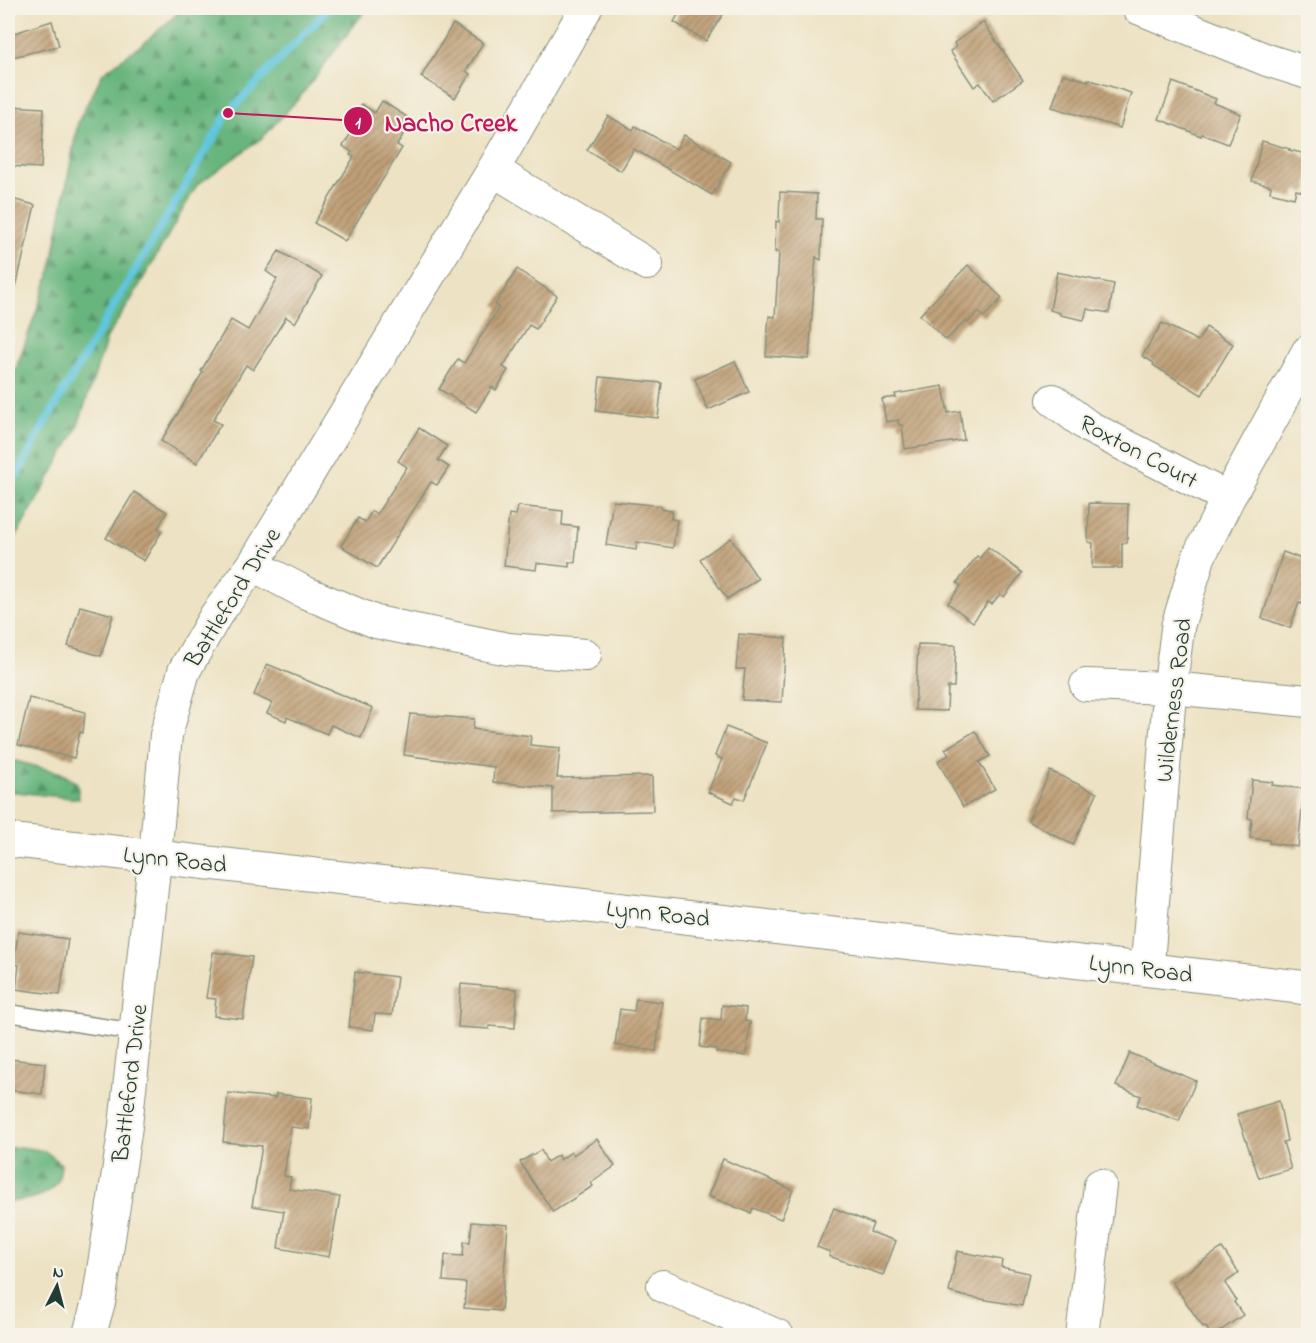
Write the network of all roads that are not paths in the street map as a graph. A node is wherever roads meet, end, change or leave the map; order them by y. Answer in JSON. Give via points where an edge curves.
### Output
{"nodes":[{"id":1,"x":586,"y":8,"type":"edge"},
{"id":2,"x":1138,"y":8,"type":"edge"},
{"id":3,"x":1308,"y":73,"type":"edge"},
{"id":4,"x":493,"y":170,"type":"junction"},
{"id":5,"x":647,"y":264,"type":"dead end"},
{"id":6,"x":1308,"y":352,"type":"edge"},
{"id":7,"x":1053,"y":400,"type":"dead end"},
{"id":8,"x":1228,"y":498,"type":"junction"},
{"id":9,"x":253,"y":565,"type":"junction"},
{"id":10,"x":585,"y":655,"type":"dead end"},
{"id":11,"x":1086,"y":685,"type":"dead end"},
{"id":12,"x":1170,"y":688,"type":"junction"},
{"id":13,"x":1308,"y":701,"type":"edge"},
{"id":14,"x":8,"y":840,"type":"edge"},
{"id":15,"x":155,"y":856,"type":"junction"},
{"id":16,"x":1147,"y":969,"type":"junction"},
{"id":17,"x":1308,"y":988,"type":"edge"},
{"id":18,"x":8,"y":1012,"type":"edge"},
{"id":19,"x":136,"y":1032,"type":"junction"},
{"id":20,"x":1100,"y":1185,"type":"dead end"},
{"id":21,"x":663,"y":1286,"type":"dead end"},
{"id":22,"x":89,"y":1335,"type":"edge"},
{"id":23,"x":778,"y":1335,"type":"edge"},
{"id":24,"x":1082,"y":1335,"type":"edge"}],
"edges":[{"from":1,"to":4,"type":"street","name":"Battleford Drive"},
{"from":2,"to":3,"type":"street"},
{"from":4,"to":5,"type":"street"},
{"from":4,"to":9,"type":"street","name":"Battleford Drive"},
{"from":6,"to":8,"type":"main road","name":"Wilderness Road"},
{"from":7,"to":8,"type":"street","name":"Roxton Court","via":[[1089,427]]},
{"from":8,"to":12,"type":"main road","name":"Wilderness Road","via":[[1199,556],[1178,625]]},
{"from":9,"to":10,"type":"street","via":[[304,592],[376,622],[507,649]]},
{"from":9,"to":15,"type":"street","name":"Battleford Drive","via":[[216,615],[184,671],[166,735]]},
{"from":11,"to":12,"type":"street"},
{"from":12,"to":13,"type":"street"},
{"from":12,"to":16,"type":"main road","name":"Wilderness Road"},
{"from":14,"to":15,"type":"main road","name":"Lynn Road"},
{"from":15,"to":16,"type":"main road","name":"Lynn Road"},
{"from":15,"to":19,"type":"main road","name":"Battleford Drive"},
{"from":16,"to":17,"type":"main road","name":"Lynn Road"},
{"from":18,"to":19,"type":"lane"},
{"from":19,"to":22,"type":"main road","name":"Battleford Drive","via":[[99,1300]]},
{"from":20,"to":24,"type":"street"},
{"from":21,"to":23,"type":"street"}]}
